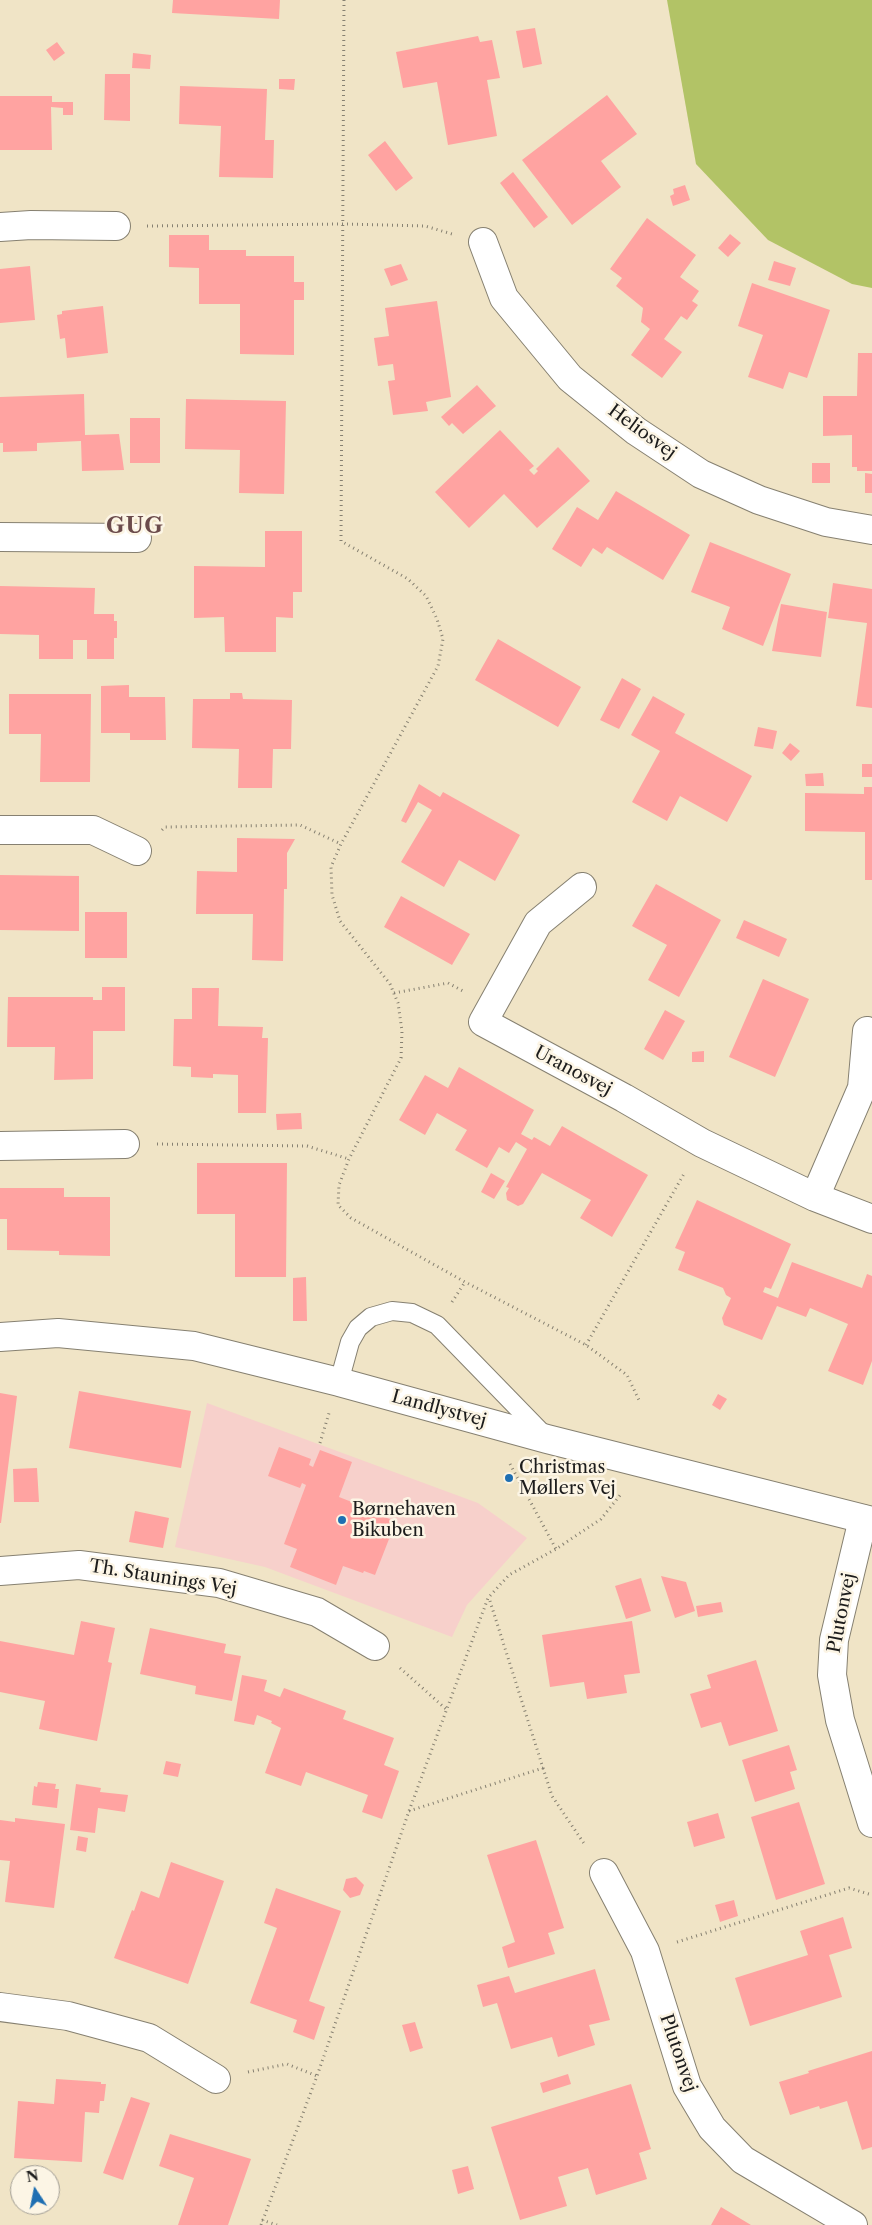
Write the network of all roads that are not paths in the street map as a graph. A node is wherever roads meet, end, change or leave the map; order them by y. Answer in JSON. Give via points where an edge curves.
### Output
{"nodes":[{"id":1,"x":116,"y":226,"type":"road end"},
{"id":2,"x":0,"y":227,"type":"edge"},
{"id":3,"x":483,"y":242,"type":"road end"},
{"id":4,"x":872,"y":530,"type":"edge"},
{"id":5,"x":0,"y":537,"type":"edge"},
{"id":6,"x":137,"y":538,"type":"dead end"},
{"id":7,"x":0,"y":830,"type":"edge"},
{"id":8,"x":137,"y":850,"type":"road end"},
{"id":9,"x":582,"y":887,"type":"dead end"},
{"id":10,"x":867,"y":1031,"type":"dead end"},
{"id":11,"x":126,"y":1144,"type":"road end"},
{"id":12,"x":0,"y":1146,"type":"edge"},
{"id":13,"x":815,"y":1197,"type":"junction"},
{"id":14,"x":872,"y":1219,"type":"edge"},
{"id":15,"x":0,"y":1337,"type":"edge"},
{"id":16,"x":339,"y":1382,"type":"junction"},
{"id":17,"x":547,"y":1439,"type":"junction"},
{"id":18,"x":868,"y":1520,"type":"edge"},
{"id":19,"x":0,"y":1570,"type":"edge"},
{"id":20,"x":375,"y":1646,"type":"road end"},
{"id":21,"x":872,"y":1823,"type":"edge"},
{"id":22,"x":604,"y":1873,"type":"road end"},
{"id":23,"x":0,"y":2007,"type":"edge"},
{"id":24,"x":216,"y":2079,"type":"road end"},
{"id":25,"x":853,"y":2225,"type":"edge"}],
"edges":[{"from":1,"to":2,"type":"street","via":[[32,224]]},
{"from":3,"to":4,"type":"street","name":"Heliosvej","via":[[504,298],[570,378],[636,431],[701,474],[759,500],[826,522]]},
{"from":5,"to":6,"type":"street"},
{"from":7,"to":8,"type":"street","via":[[93,830]]},
{"from":9,"to":13,"type":"street","name":"Uranosvej","via":[[538,924],[483,1022],[702,1143]]},
{"from":10,"to":13,"type":"street","via":[[862,1088]]},
{"from":11,"to":12,"type":"street"},
{"from":13,"to":14,"type":"street","name":"Uranosvej"},
{"from":15,"to":16,"type":"street","name":"Landlystvej","via":[[58,1333],[194,1346]]},
{"from":16,"to":17,"type":"street","name":"Landlystvej"},
{"from":16,"to":17,"type":"lane","via":[[350,1342],[358,1328],[371,1317],[392,1311],[412,1313],[437,1325]]},
{"from":17,"to":18,"type":"street","name":"Landlystvej"},
{"from":18,"to":21,"type":"street","name":"Plutonvej","via":[[834,1640],[832,1675],[840,1720]]},
{"from":19,"to":20,"type":"street","name":"Th. Staunings Vej","via":[[80,1565],[219,1583],[317,1612]]},
{"from":22,"to":25,"type":"street","name":"Plutonvej","via":[[644,1951],[687,2086],[712,2128],[743,2160]]},
{"from":23,"to":24,"type":"street","via":[[68,2016],[149,2038]]}]}
